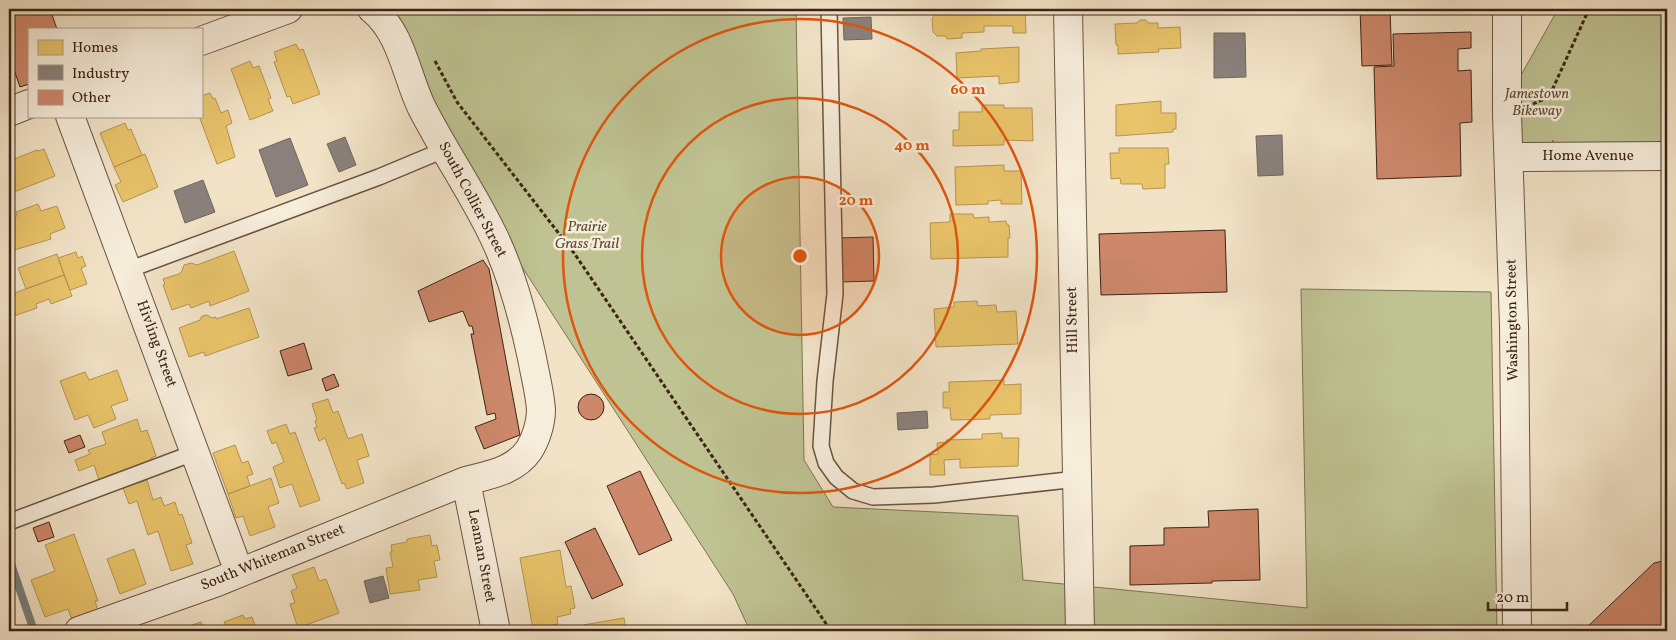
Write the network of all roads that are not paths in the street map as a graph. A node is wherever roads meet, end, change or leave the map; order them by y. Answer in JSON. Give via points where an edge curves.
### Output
{"nodes":[{"id":1,"x":288,"y":9,"type":"edge"},
{"id":2,"x":372,"y":9,"type":"edge"},
{"id":3,"x":829,"y":9,"type":"edge"},
{"id":4,"x":1068,"y":9,"type":"edge"},
{"id":5,"x":1507,"y":9,"type":"edge"},
{"id":6,"x":202,"y":40,"type":"edge"},
{"id":7,"x":28,"y":104,"type":"edge"},
{"id":8,"x":9,"y":112,"type":"edge"},
{"id":9,"x":71,"y":118,"type":"edge"},
{"id":10,"x":446,"y":149,"type":"junction"},
{"id":11,"x":1667,"y":156,"type":"edge"},
{"id":12,"x":1510,"y":157,"type":"junction"},
{"id":13,"x":128,"y":270,"type":"junction"},
{"id":14,"x":196,"y":452,"type":"junction"},
{"id":15,"x":1077,"y":479,"type":"junction"},
{"id":16,"x":466,"y":481,"type":"junction"},
{"id":17,"x":9,"y":522,"type":"edge"},
{"id":18,"x":240,"y":572,"type":"junction"},
{"id":19,"x":79,"y":631,"type":"edge"},
{"id":20,"x":496,"y":631,"type":"edge"},
{"id":21,"x":1080,"y":631,"type":"edge"},
{"id":22,"x":1517,"y":631,"type":"edge"}],
"edges":[{"from":1,"to":6,"type":"street"},
{"from":2,"to":10,"type":"street","name":"South Collier Street","via":[[387,24],[421,105]]},
{"from":3,"to":15,"type":"lane","via":[[835,294],[821,446],[826,463],[836,477],[853,491],[873,497],[934,495]]},
{"from":4,"to":15,"type":"street","name":"Hill Street"},
{"from":5,"to":12,"type":"street","name":"Washington Street"},
{"from":7,"to":8,"type":"street"},
{"from":9,"to":13,"type":"street","name":"Hivling Street"},
{"from":10,"to":13,"type":"lane"},
{"from":10,"to":16,"type":"street","name":"South Collier Street","via":[[493,234],[515,290],[541,411],[529,450],[517,463],[499,473]]},
{"from":11,"to":12,"type":"street","name":"Home Avenue"},
{"from":12,"to":22,"type":"street","name":"Washington Street"},
{"from":13,"to":14,"type":"street","name":"Hivling Street"},
{"from":14,"to":17,"type":"lane"},
{"from":14,"to":18,"type":"street","name":"Hivling Street"},
{"from":15,"to":21,"type":"street","name":"Hill Street"},
{"from":16,"to":18,"type":"street","name":"South Whiteman Street"},
{"from":16,"to":20,"type":"street","name":"Leaman Street"},
{"from":18,"to":19,"type":"street","name":"South Whiteman Street"}]}
